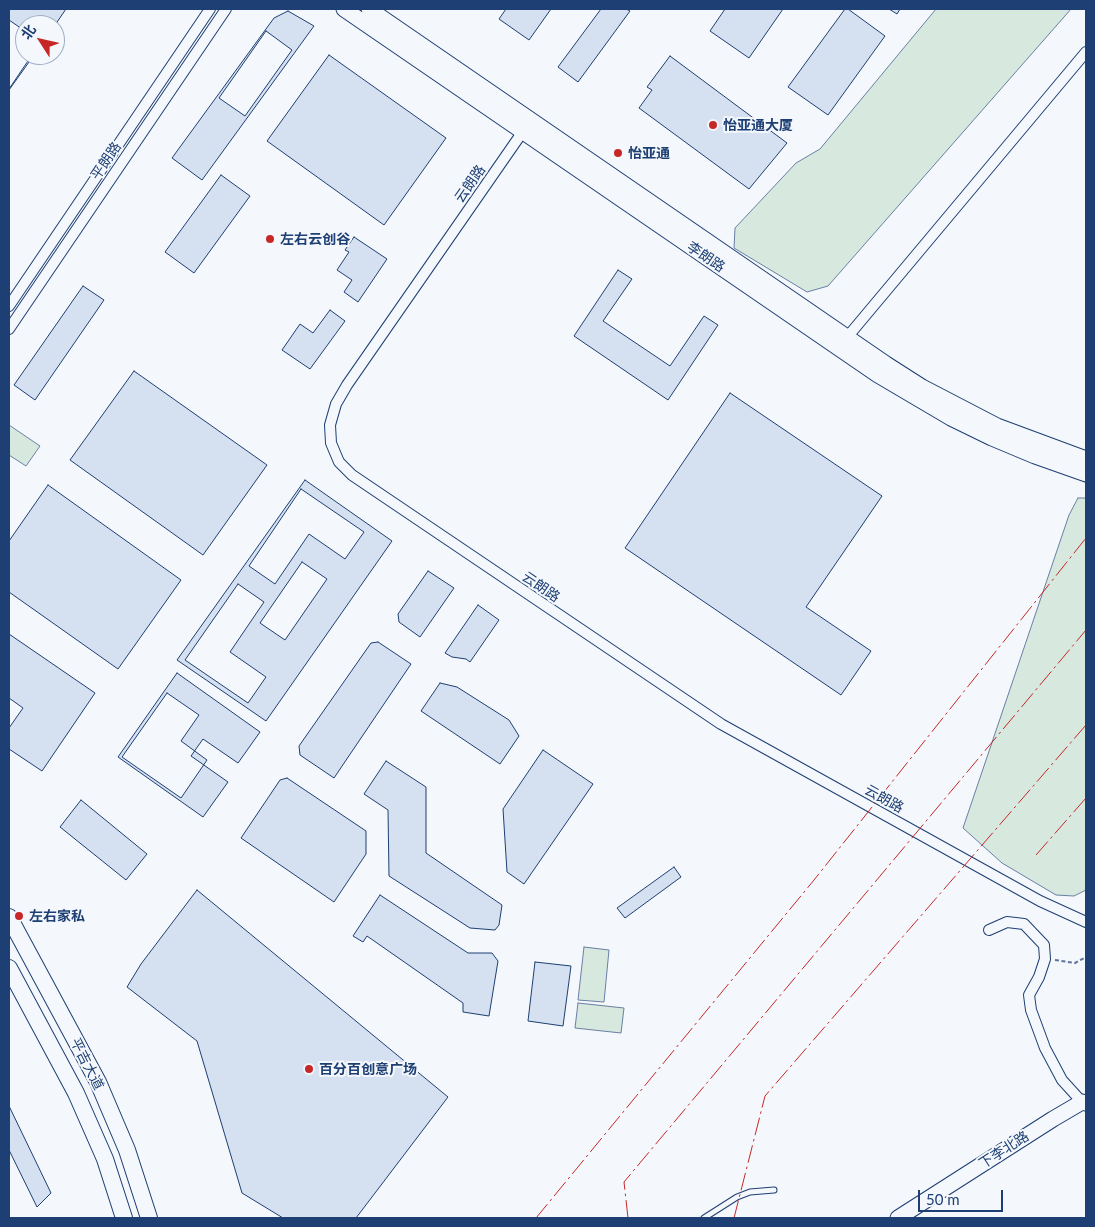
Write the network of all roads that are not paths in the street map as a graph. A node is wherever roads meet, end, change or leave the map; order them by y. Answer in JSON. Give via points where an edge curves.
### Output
{"nodes":[{"id":1,"x":210,"y":9,"type":"edge"},
{"id":2,"x":226,"y":9,"type":"edge"},
{"id":3,"x":344,"y":9,"type":"edge"},
{"id":4,"x":369,"y":9,"type":"edge"},
{"id":5,"x":1086,"y":52,"type":"edge"},
{"id":6,"x":527,"y":126,"type":"junction"},
{"id":7,"x":9,"y":306,"type":"edge"},
{"id":8,"x":9,"y":329,"type":"edge"},
{"id":9,"x":842,"y":342,"type":"junction"},
{"id":10,"x":1086,"y":459,"type":"edge"},
{"id":11,"x":1086,"y":474,"type":"edge"},
{"id":12,"x":9,"y":917,"type":"edge"},
{"id":13,"x":1086,"y":922,"type":"edge"},
{"id":14,"x":989,"y":930,"type":"dead end"},
{"id":15,"x":9,"y":968,"type":"edge"},
{"id":16,"x":1084,"y":1102,"type":"edge"},
{"id":17,"x":774,"y":1190,"type":"dead end"},
{"id":18,"x":124,"y":1218,"type":"edge"},
{"id":19,"x":149,"y":1218,"type":"edge"},
{"id":20,"x":704,"y":1218,"type":"edge"},
{"id":21,"x":898,"y":1218,"type":"edge"}],
"edges":[{"from":1,"to":7,"type":"street","name":"平朗路"},
{"from":2,"to":8,"type":"street","name":"平朗路"},
{"from":3,"to":6,"type":"street","name":"李朗路"},
{"from":4,"to":6,"type":"street","name":"李朗路"},
{"from":5,"to":9,"type":"street"},
{"from":6,"to":9,"type":"street","name":"李朗路"},
{"from":6,"to":13,"type":"street","name":"云朗路","via":[[347,384],[336,404],[330,425],[331,443],[339,462],[352,476],[721,724],[1040,901]]},
{"from":9,"to":10,"type":"street","name":"李朗路","via":[[998,426]]},
{"from":9,"to":11,"type":"street","name":"李朗路","via":[[878,375],[951,418],[1035,456]]},
{"from":12,"to":19,"type":"main road","name":"平吉大道","via":[[98,1082],[127,1150]]},
{"from":14,"to":16,"type":"street","via":[[1007,922],[1024,924],[1044,945],[1045,958],[1029,995],[1031,1010],[1045,1048],[1062,1080]]},
{"from":15,"to":18,"type":"main road","name":"平吉大道","via":[[76,1093]]},
{"from":16,"to":21,"type":"street","name":"下李北路"},
{"from":17,"to":20,"type":"lane","via":[[737,1197]]}]}
